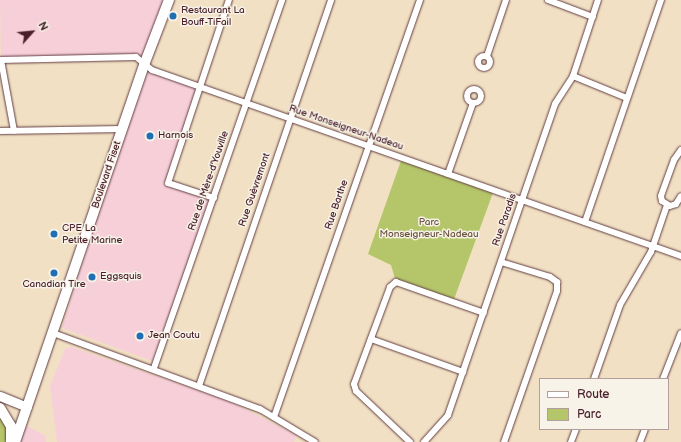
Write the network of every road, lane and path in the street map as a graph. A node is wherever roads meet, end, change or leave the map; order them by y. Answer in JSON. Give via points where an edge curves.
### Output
{"nodes":[{"id":1,"x":169,"y":0,"type":"edge"},
{"id":2,"x":229,"y":0,"type":"edge"},
{"id":3,"x":282,"y":0,"type":"edge"},
{"id":4,"x":331,"y":0,"type":"edge"},
{"id":5,"x":420,"y":0,"type":"edge"},
{"id":6,"x":506,"y":0,"type":"edge"},
{"id":7,"x":548,"y":0,"type":"edge"},
{"id":8,"x":598,"y":0,"type":"edge"},
{"id":9,"x":661,"y":0,"type":"edge"},
{"id":10,"x":593,"y":17,"type":"junction"},
{"id":11,"x":487,"y":56,"type":"dead end"},
{"id":12,"x":0,"y":60,"type":"edge"},
{"id":13,"x":144,"y":65,"type":"junction"},
{"id":14,"x":573,"y":76,"type":"junction"},
{"id":15,"x":200,"y":87,"type":"junction"},
{"id":16,"x":627,"y":98,"type":"junction"},
{"id":17,"x":473,"y":103,"type":"dead end"},
{"id":18,"x":247,"y":104,"type":"junction"},
{"id":19,"x":290,"y":119,"type":"junction"},
{"id":20,"x":123,"y":129,"type":"junction"},
{"id":21,"x":0,"y":131,"type":"edge"},
{"id":22,"x":14,"y":131,"type":"junction"},
{"id":23,"x":369,"y":146,"type":"junction"},
{"id":24,"x":681,"y":150,"type":"edge"},
{"id":25,"x":448,"y":174,"type":"junction"},
{"id":26,"x":681,"y":196,"type":"edge"},
{"id":27,"x":214,"y":198,"type":"junction"},
{"id":28,"x":522,"y":200,"type":"junction"},
{"id":29,"x":668,"y":205,"type":"junction"},
{"id":30,"x":585,"y":222,"type":"junction"},
{"id":31,"x":653,"y":246,"type":"junction"},
{"id":32,"x":681,"y":256,"type":"edge"},
{"id":33,"x":501,"y":262,"type":"junction"},
{"id":34,"x":484,"y":313,"type":"junction"},
{"id":35,"x":53,"y":333,"type":"junction"},
{"id":36,"x":681,"y":333,"type":"edge"},
{"id":37,"x":371,"y":339,"type":"junction"},
{"id":38,"x":154,"y":368,"type":"junction"},
{"id":39,"x":463,"y":372,"type":"junction"},
{"id":40,"x":594,"y":378,"type":"edge"},
{"id":41,"x":663,"y":378,"type":"edge"},
{"id":42,"x":199,"y":386,"type":"junction"},
{"id":43,"x":0,"y":396,"type":"edge"},
{"id":44,"x":27,"y":407,"type":"junction"},
{"id":45,"x":0,"y":408,"type":"edge"},
{"id":46,"x":274,"y":417,"type":"junction"},
{"id":47,"x":576,"y":430,"type":"edge"},
{"id":48,"x":645,"y":430,"type":"edge"},
{"id":49,"x":11,"y":442,"type":"edge"},
{"id":50,"x":16,"y":442,"type":"edge"},
{"id":51,"x":315,"y":442,"type":"edge"},
{"id":52,"x":410,"y":442,"type":"edge"},
{"id":53,"x":424,"y":442,"type":"edge"},
{"id":54,"x":504,"y":442,"type":"edge"},
{"id":55,"x":571,"y":442,"type":"edge"},
{"id":56,"x":640,"y":442,"type":"edge"}],
"edges":[{"from":1,"to":13,"type":"main road","name":"Boulevard Fiset"},
{"from":2,"to":15,"type":"street"},
{"from":3,"to":18,"type":"street","name":"Rue de Mère-d'Youville"},
{"from":4,"to":19,"type":"street","name":"Rue Guèvremont"},
{"from":5,"to":23,"type":"street","name":"Rue Barthe"},
{"from":6,"to":11,"type":"street"},
{"from":7,"to":10,"type":"street"},
{"from":8,"to":10,"type":"street","name":"Rue Paradis"},
{"from":9,"to":16,"type":"street"},
{"from":10,"to":14,"type":"street","name":"Rue Paradis"},
{"from":12,"to":13,"type":"street","name":"Rue Monseigneur-Nadeau","via":[[136,57]]},
{"from":12,"to":22,"type":"street"},
{"from":13,"to":15,"type":"street","name":"Rue Monseigneur-Nadeau"},
{"from":13,"to":20,"type":"main road","name":"Boulevard Fiset"},
{"from":14,"to":16,"type":"street"},
{"from":14,"to":28,"type":"street","name":"Rue Paradis","via":[[555,104]]},
{"from":15,"to":18,"type":"street","name":"Rue Monseigneur-Nadeau"},
{"from":15,"to":27,"type":"street","via":[[168,182]]},
{"from":16,"to":30,"type":"street"},
{"from":17,"to":25,"type":"street"},
{"from":18,"to":19,"type":"street","name":"Rue Monseigneur-Nadeau"},
{"from":18,"to":27,"type":"street","name":"Rue de Mère-d'Youville"},
{"from":19,"to":23,"type":"street","name":"Rue Monseigneur-Nadeau"},
{"from":19,"to":42,"type":"street","name":"Rue Guèvremont"},
{"from":20,"to":22,"type":"street"},
{"from":20,"to":35,"type":"main road","name":"Boulevard Fiset"},
{"from":21,"to":22,"type":"street"},
{"from":23,"to":25,"type":"street","name":"Rue Monseigneur-Nadeau"},
{"from":23,"to":46,"type":"street","name":"Rue Barthe"},
{"from":24,"to":29,"type":"street","via":[[674,160],[661,196],[662,201]]},
{"from":25,"to":28,"type":"street","name":"Rue Monseigneur-Nadeau"},
{"from":26,"to":29,"type":"street","via":[[676,204]]},
{"from":27,"to":38,"type":"street","name":"Rue de Mère-d'Youville"},
{"from":28,"to":30,"type":"street","name":"Rue Monseigneur-Nadeau"},
{"from":28,"to":33,"type":"street","name":"Rue Paradis"},
{"from":29,"to":31,"type":"street"},
{"from":30,"to":31,"type":"street","name":"Rue Monseigneur-Nadeau"},
{"from":31,"to":32,"type":"street","name":"Rue Monseigneur-Nadeau"},
{"from":31,"to":40,"type":"street","via":[[620,305]]},
{"from":33,"to":34,"type":"street","name":"Rue Paradis"},
{"from":33,"to":54,"type":"street","via":[[550,278],[556,282],[557,291]]},
{"from":34,"to":37,"type":"street","via":[[396,282],[390,286]]},
{"from":34,"to":39,"type":"street","name":"Rue Paradis"},
{"from":35,"to":38,"type":"street"},
{"from":35,"to":44,"type":"main road","name":"Boulevard Fiset"},
{"from":36,"to":41,"type":"street"},
{"from":37,"to":39,"type":"street"},
{"from":37,"to":52,"type":"street","via":[[354,384],[356,391]]},
{"from":38,"to":42,"type":"street"},
{"from":39,"to":53,"type":"street","name":"Rue Paradis","via":[[448,415]]},
{"from":42,"to":46,"type":"street"},
{"from":43,"to":44,"type":"street"},
{"from":44,"to":50,"type":"main road","name":"Boulevard Fiset"},
{"from":45,"to":49,"type":"main road","via":[[11,426]]},
{"from":46,"to":51,"type":"street"},
{"from":47,"to":55,"type":"street"},
{"from":48,"to":56,"type":"street"}]}
